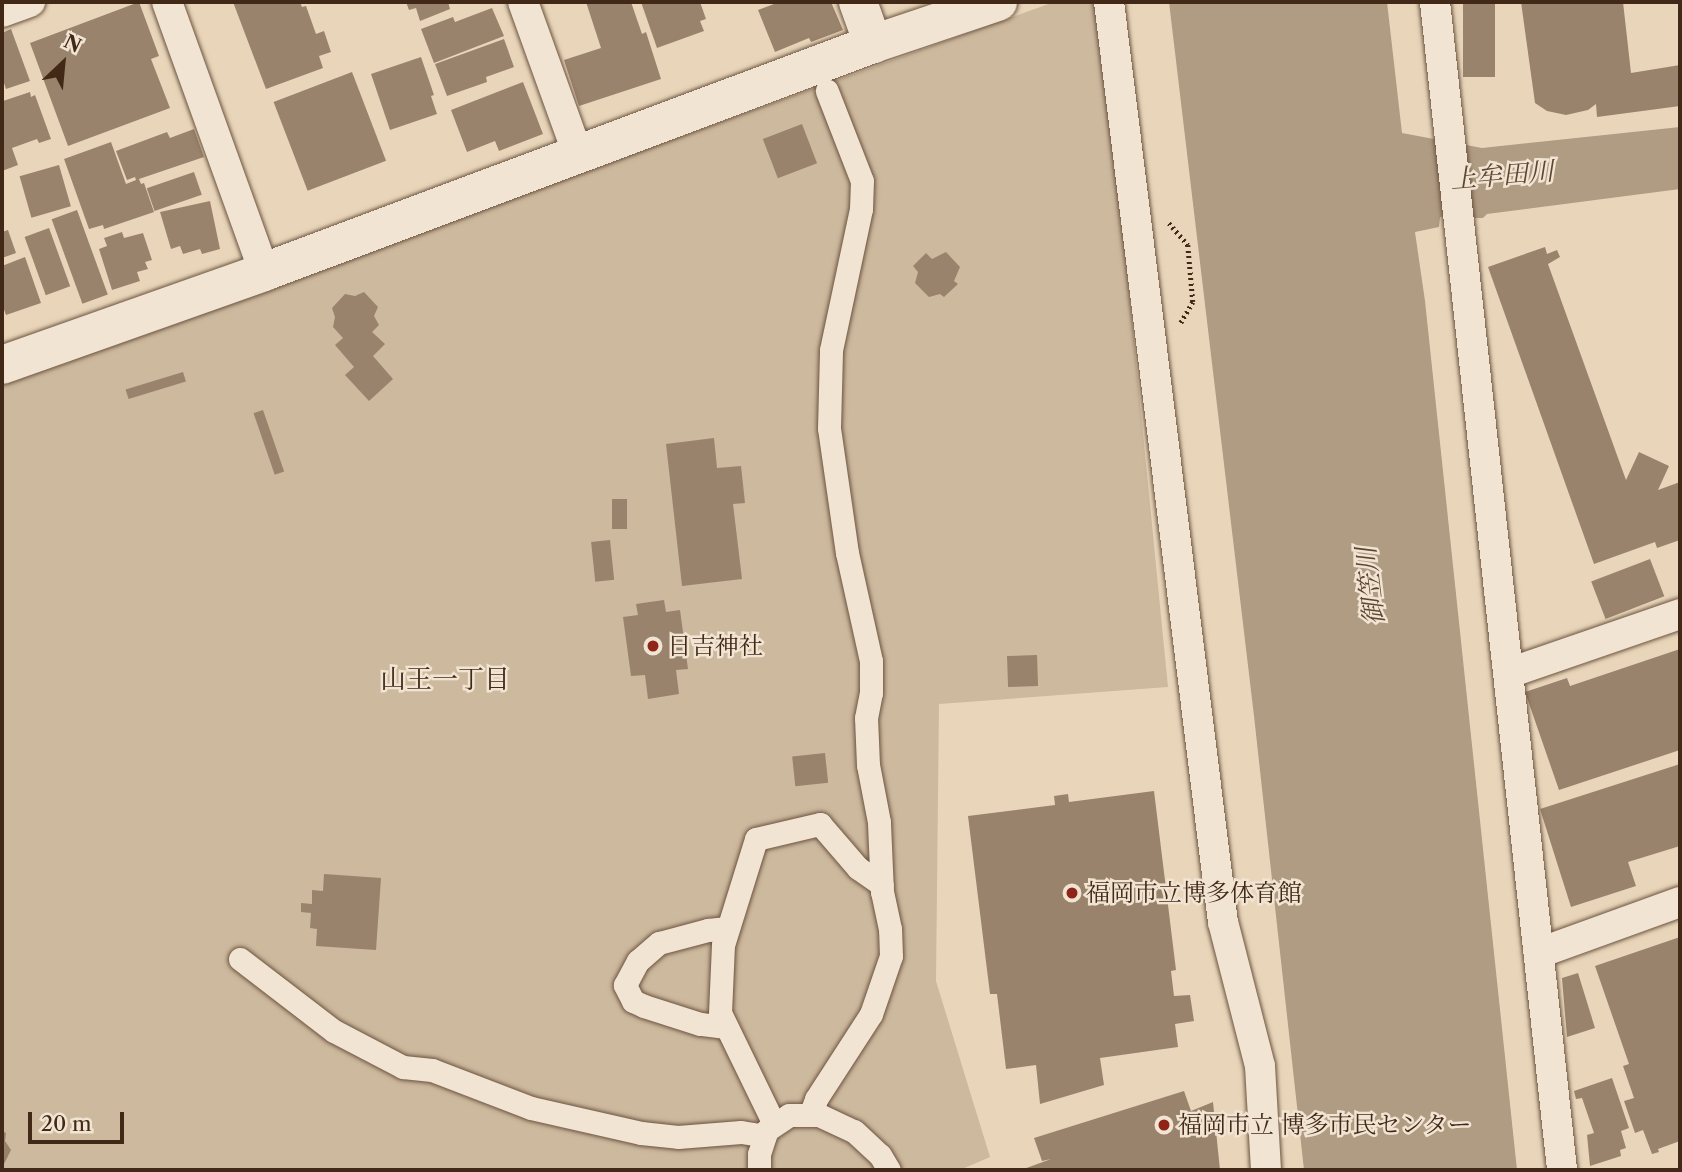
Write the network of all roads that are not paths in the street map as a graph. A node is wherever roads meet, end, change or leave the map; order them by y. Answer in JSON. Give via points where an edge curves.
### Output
{"nodes":[{"id":1,"x":30,"y":2,"type":"edge"},
{"id":2,"x":167,"y":2,"type":"edge"},
{"id":3,"x":523,"y":2,"type":"edge"},
{"id":4,"x":858,"y":2,"type":"edge"},
{"id":5,"x":998,"y":2,"type":"edge"},
{"id":6,"x":1109,"y":2,"type":"edge"},
{"id":7,"x":1435,"y":2,"type":"edge"},
{"id":8,"x":2,"y":12,"type":"edge"},
{"id":9,"x":873,"y":44,"type":"junction"},
{"id":10,"x":827,"y":91,"type":"dead end"},
{"id":11,"x":577,"y":152,"type":"junction"},
{"id":12,"x":264,"y":272,"type":"junction"},
{"id":13,"x":2,"y":365,"type":"edge"},
{"id":14,"x":1680,"y":614,"type":"edge"},
{"id":15,"x":1509,"y":674,"type":"junction"},
{"id":16,"x":882,"y":885,"type":"junction"},
{"id":17,"x":1680,"y":901,"type":"edge"},
{"id":18,"x":727,"y":928,"type":"junction"},
{"id":19,"x":1539,"y":953,"type":"junction"},
{"id":20,"x":240,"y":959,"type":"dead end"},
{"id":21,"x":726,"y":1027,"type":"junction"},
{"id":22,"x":810,"y":1115,"type":"junction"},
{"id":23,"x":770,"y":1130,"type":"junction"},
{"id":24,"x":757,"y":1169,"type":"edge"},
{"id":25,"x":889,"y":1170,"type":"edge"},
{"id":26,"x":1266,"y":1170,"type":"edge"},
{"id":27,"x":1562,"y":1170,"type":"edge"}],
"edges":[{"from":1,"to":8,"type":"street"},
{"from":2,"to":12,"type":"street"},
{"from":3,"to":11,"type":"street"},
{"from":4,"to":9,"type":"street"},
{"from":5,"to":9,"type":"street"},
{"from":6,"to":26,"type":"street","via":[[1223,922],[1260,1066]]},
{"from":7,"to":15,"type":"street"},
{"from":9,"to":11,"type":"street"},
{"from":10,"to":16,"type":"street","via":[[862,181],[862,209],[831,349],[829,428],[847,553],[871,661],[867,753],[879,822]]},
{"from":11,"to":12,"type":"street"},
{"from":12,"to":13,"type":"street"},
{"from":14,"to":15,"type":"street"},
{"from":15,"to":19,"type":"street"},
{"from":16,"to":18,"type":"street","via":[[858,868],[820,824],[775,833],[756,839]]},
{"from":16,"to":22,"type":"street","via":[[891,956],[871,1014]]},
{"from":17,"to":19,"type":"street"},
{"from":18,"to":21,"type":"street","via":[[720,1013]]},
{"from":18,"to":21,"type":"street","via":[[659,943],[638,961],[625,985],[634,1001],[644,1006],[700,1024]]},
{"from":19,"to":27,"type":"street"},
{"from":20,"to":23,"type":"street","via":[[334,1031],[403,1067],[432,1070],[531,1108],[640,1133],[678,1137]]},
{"from":21,"to":23,"type":"street"},
{"from":22,"to":23,"type":"street","via":[[789,1115]]},
{"from":22,"to":25,"type":"street","via":[[854,1131]]},
{"from":23,"to":24,"type":"street"}]}
